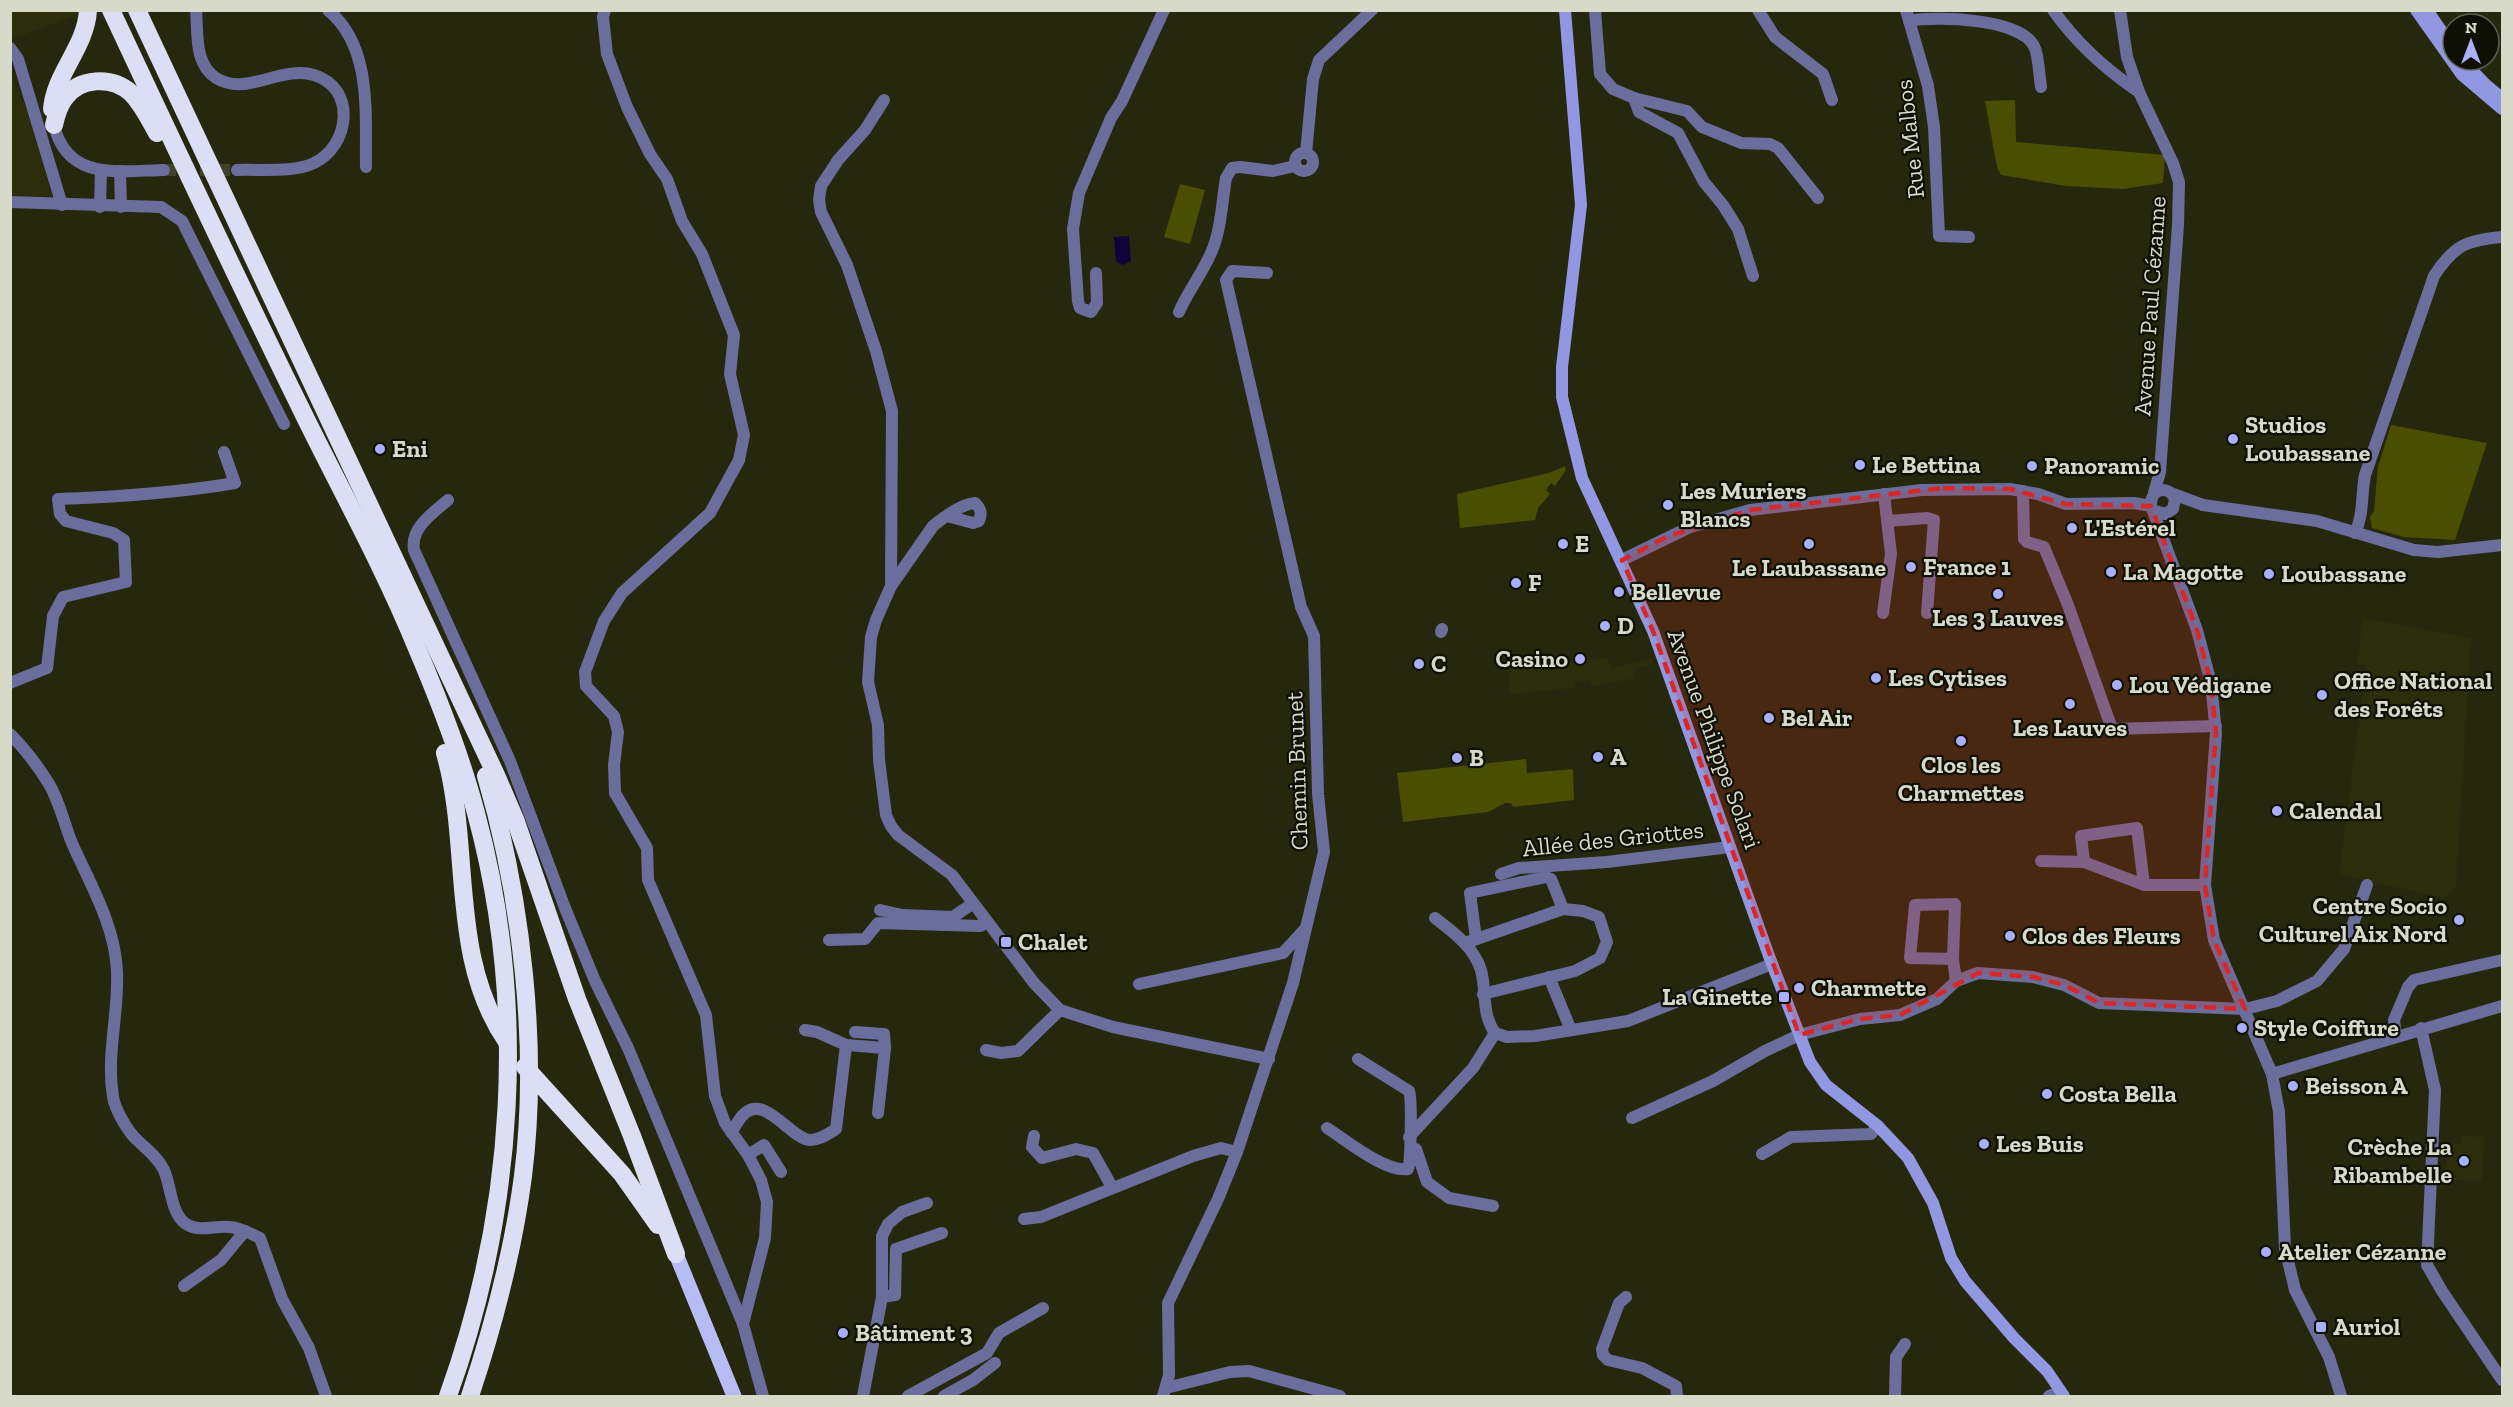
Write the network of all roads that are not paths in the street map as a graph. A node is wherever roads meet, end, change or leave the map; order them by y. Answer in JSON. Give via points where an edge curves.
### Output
{"nodes":[{"id":1,"x":88,"y":10,"type":"edge"},
{"id":2,"x":111,"y":10,"type":"edge"},
{"id":3,"x":137,"y":10,"type":"edge"},
{"id":4,"x":150,"y":10,"type":"edge"},
{"id":5,"x":196,"y":10,"type":"edge"},
{"id":6,"x":328,"y":10,"type":"edge"},
{"id":7,"x":605,"y":10,"type":"edge"},
{"id":8,"x":1164,"y":10,"type":"edge"},
{"id":9,"x":1372,"y":10,"type":"edge"},
{"id":10,"x":1565,"y":10,"type":"edge"},
{"id":11,"x":1595,"y":10,"type":"edge"},
{"id":12,"x":2053,"y":10,"type":"edge"},
{"id":13,"x":2120,"y":10,"type":"edge"},
{"id":14,"x":2416,"y":10,"type":"edge"},
{"id":15,"x":2427,"y":10,"type":"edge"},
{"id":16,"x":1757,"y":11,"type":"edge"},
{"id":17,"x":1908,"y":16,"type":"edge"},
{"id":18,"x":2441,"y":30,"type":"edge"},
{"id":19,"x":10,"y":48,"type":"edge"},
{"id":20,"x":2473,"y":72,"type":"edge"},
{"id":21,"x":2041,"y":87,"type":"dead end"},
{"id":22,"x":2139,"y":92,"type":"junction"},
{"id":23,"x":1634,"y":98,"type":"junction"},
{"id":24,"x":2502,"y":98,"type":"edge"},
{"id":25,"x":1832,"y":99,"type":"dead end"},
{"id":26,"x":884,"y":100,"type":"dead end"},
{"id":27,"x":2502,"y":109,"type":"edge"},
{"id":28,"x":54,"y":125,"type":"junction"},
{"id":29,"x":190,"y":125,"type":"junction"},
{"id":30,"x":366,"y":167,"type":"dead end"},
{"id":31,"x":101,"y":170,"type":"junction"},
{"id":32,"x":164,"y":170,"type":"tunnel mouth"},
{"id":33,"x":237,"y":170,"type":"tunnel mouth"},
{"id":34,"x":120,"y":171,"type":"junction"},
{"id":35,"x":1818,"y":198,"type":"dead end"},
{"id":36,"x":10,"y":202,"type":"edge"},
{"id":37,"x":62,"y":206,"type":"junction"},
{"id":38,"x":100,"y":207,"type":"junction"},
{"id":39,"x":121,"y":207,"type":"junction"},
{"id":40,"x":214,"y":232,"type":"junction"},
{"id":41,"x":1969,"y":237,"type":"dead end"},
{"id":42,"x":2502,"y":237,"type":"edge"},
{"id":43,"x":1096,"y":273,"type":"dead end"},
{"id":44,"x":1267,"y":273,"type":"dead end"},
{"id":45,"x":1753,"y":276,"type":"dead end"},
{"id":46,"x":1179,"y":312,"type":"dead end"},
{"id":47,"x":284,"y":424,"type":"dead end"},
{"id":48,"x":224,"y":452,"type":"dead end"},
{"id":49,"x":2160,"y":472,"type":"junction"},
{"id":50,"x":2024,"y":491,"type":"junction"},
{"id":51,"x":2171,"y":493,"type":"junction"},
{"id":52,"x":1884,"y":494,"type":"junction"},
{"id":53,"x":448,"y":500,"type":"dead end"},
{"id":54,"x":2153,"y":502,"type":"junction"},
{"id":55,"x":2203,"y":505,"type":"junction"},
{"id":56,"x":2171,"y":511,"type":"junction"},
{"id":57,"x":947,"y":516,"type":"dead end"},
{"id":58,"x":1888,"y":521,"type":"junction"},
{"id":59,"x":2162,"y":532,"type":"junction"},
{"id":60,"x":2355,"y":533,"type":"junction"},
{"id":61,"x":2502,"y":545,"type":"edge"},
{"id":62,"x":1622,"y":560,"type":"junction"},
{"id":63,"x":891,"y":586,"type":"junction"},
{"id":64,"x":1883,"y":613,"type":"dead end"},
{"id":65,"x":1927,"y":613,"type":"dead end"},
{"id":66,"x":416,"y":645,"type":"junction"},
{"id":67,"x":10,"y":683,"type":"edge"},
{"id":68,"x":458,"y":695,"type":"junction"},
{"id":69,"x":2216,"y":726,"type":"junction"},
{"id":70,"x":10,"y":734,"type":"edge"},
{"id":71,"x":1730,"y":847,"type":"junction"},
{"id":72,"x":2041,"y":861,"type":"dead end"},
{"id":73,"x":2084,"y":862,"type":"junction"},
{"id":74,"x":1501,"y":874,"type":"dead end"},
{"id":75,"x":2144,"y":885,"type":"junction"},
{"id":76,"x":2205,"y":885,"type":"junction"},
{"id":77,"x":2367,"y":885,"type":"dead end"},
{"id":78,"x":972,"y":904,"type":"junction"},
{"id":79,"x":1563,"y":909,"type":"junction"},
{"id":80,"x":880,"y":910,"type":"dead end"},
{"id":81,"x":1435,"y":918,"type":"dead end"},
{"id":82,"x":985,"y":920,"type":"junction"},
{"id":83,"x":1304,"y":930,"type":"junction"},
{"id":84,"x":829,"y":940,"type":"dead end"},
{"id":85,"x":1471,"y":941,"type":"junction"},
{"id":86,"x":1953,"y":959,"type":"junction"},
{"id":87,"x":2502,"y":960,"type":"edge"},
{"id":88,"x":1772,"y":964,"type":"junction"},
{"id":89,"x":1549,"y":977,"type":"junction"},
{"id":90,"x":1956,"y":981,"type":"junction"},
{"id":91,"x":1139,"y":984,"type":"dead end"},
{"id":92,"x":1484,"y":994,"type":"junction"},
{"id":93,"x":2502,"y":1006,"type":"edge"},
{"id":94,"x":1060,"y":1010,"type":"junction"},
{"id":95,"x":2245,"y":1010,"type":"junction"},
{"id":96,"x":2421,"y":1029,"type":"junction"},
{"id":97,"x":805,"y":1030,"type":"dead end"},
{"id":98,"x":1571,"y":1030,"type":"junction"},
{"id":99,"x":855,"y":1032,"type":"dead end"},
{"id":100,"x":1495,"y":1033,"type":"junction"},
{"id":101,"x":1798,"y":1035,"type":"junction"},
{"id":102,"x":2396,"y":1036,"type":"junction"},
{"id":103,"x":846,"y":1045,"type":"junction"},
{"id":104,"x":885,"y":1047,"type":"junction"},
{"id":105,"x":986,"y":1050,"type":"dead end"},
{"id":106,"x":1269,"y":1059,"type":"junction"},
{"id":107,"x":1358,"y":1059,"type":"dead end"},
{"id":108,"x":2272,"y":1074,"type":"junction"},
{"id":109,"x":878,"y":1113,"type":"dead end"},
{"id":110,"x":1632,"y":1118,"type":"dead end"},
{"id":111,"x":1878,"y":1126,"type":"junction"},
{"id":112,"x":1327,"y":1128,"type":"dead end"},
{"id":113,"x":731,"y":1132,"type":"junction"},
{"id":114,"x":1034,"y":1136,"type":"dead end"},
{"id":115,"x":1409,"y":1137,"type":"junction"},
{"id":116,"x":1237,"y":1152,"type":"junction"},
{"id":117,"x":1762,"y":1154,"type":"dead end"},
{"id":118,"x":748,"y":1155,"type":"junction"},
{"id":119,"x":781,"y":1172,"type":"dead end"},
{"id":120,"x":1112,"y":1187,"type":"junction"},
{"id":121,"x":927,"y":1203,"type":"dead end"},
{"id":122,"x":1493,"y":1206,"type":"dead end"},
{"id":123,"x":1024,"y":1219,"type":"dead end"},
{"id":124,"x":245,"y":1231,"type":"junction"},
{"id":125,"x":942,"y":1233,"type":"dead end"},
{"id":126,"x":676,"y":1254,"type":"junction"},
{"id":127,"x":184,"y":1286,"type":"dead end"},
{"id":128,"x":1626,"y":1296,"type":"dead end"},
{"id":129,"x":882,"y":1297,"type":"junction"},
{"id":130,"x":1043,"y":1308,"type":"dead end"},
{"id":131,"x":743,"y":1324,"type":"junction"},
{"id":132,"x":1905,"y":1344,"type":"dead end"},
{"id":133,"x":995,"y":1363,"type":"dead end"},
{"id":134,"x":2502,"y":1380,"type":"edge"},
{"id":135,"x":1165,"y":1392,"type":"edge"},
{"id":136,"x":2063,"y":1394,"type":"edge"},
{"id":137,"x":326,"y":1396,"type":"edge"},
{"id":138,"x":448,"y":1396,"type":"edge"},
{"id":139,"x":470,"y":1396,"type":"edge"},
{"id":140,"x":734,"y":1396,"type":"edge"},
{"id":141,"x":763,"y":1396,"type":"edge"},
{"id":142,"x":862,"y":1396,"type":"edge"},
{"id":143,"x":908,"y":1396,"type":"edge"},
{"id":144,"x":944,"y":1396,"type":"edge"},
{"id":145,"x":1340,"y":1396,"type":"edge"},
{"id":146,"x":1677,"y":1396,"type":"edge"},
{"id":147,"x":1895,"y":1396,"type":"edge"},
{"id":148,"x":2049,"y":1396,"type":"edge"},
{"id":149,"x":2341,"y":1396,"type":"edge"}],
"edges":[{"from":1,"to":28,"type":"highway","via":[[81,40],[53,98]]},
{"from":2,"to":40,"type":"highway"},
{"from":3,"to":29,"type":"highway"},
{"from":4,"to":29,"type":"highway"},
{"from":5,"to":33,"type":"street","via":[[200,57],[214,77],[236,85],[303,72],[328,82],[343,102],[340,137],[325,157],[295,168]]},
{"from":6,"to":30,"type":"street","via":[[340,23],[362,68]]},
{"from":7,"to":113,"type":"street","via":[[607,54],[627,107],[667,179],[734,335],[730,374],[744,435],[739,460],[710,513],[622,592],[604,621],[585,672],[586,686],[614,716],[618,732],[615,793],[647,848],[648,880],[705,1015],[715,1096]]},
{"from":8,"to":43,"type":"street","via":[[1100,142],[1077,201],[1073,229],[1076,280],[1080,308],[1084,311],[1091,312],[1097,303]]},
{"from":9,"to":46,"type":"street","via":[[1319,60],[1313,79],[1306,153],[1296,157],[1295,166],[1273,171],[1232,168],[1226,178],[1212,251]]},
{"from":10,"to":62,"type":"main road","name":"Avenue Philippe Solari","via":[[1581,205],[1562,397],[1586,489]]},
{"from":11,"to":23,"type":"street","via":[[1600,74],[1613,89]]},
{"from":12,"to":22,"type":"street","via":[[2103,66]]},
{"from":13,"to":22,"type":"street","name":"Avenue Paul Cézanne","via":[[2127,57]]},
{"from":14,"to":27,"type":"main road","via":[[2462,75]]},
{"from":15,"to":18,"type":"main road"},
{"from":16,"to":25,"type":"street","via":[[1775,37],[1823,74]]},
{"from":17,"to":21,"type":"street","via":[[1967,19],[2025,37],[2034,45]]},
{"from":17,"to":41,"type":"street","name":"Rue Malbos","via":[[1930,96],[1939,236]]},
{"from":19,"to":37,"type":"street","via":[[18,59]]},
{"from":20,"to":24,"type":"main road"},
{"from":22,"to":49,"type":"street","name":"Avenue Paul Cézanne","via":[[2174,163],[2179,182]]},
{"from":23,"to":35,"type":"street","via":[[1687,111],[1702,127],[1741,143],[1778,148]]},
{"from":23,"to":45,"type":"street","via":[[1639,112],[1678,133],[1704,182],[1738,229]]},
{"from":26,"to":63,"type":"street","via":[[821,186],[819,200],[847,265],[892,411]]},
{"from":28,"to":31,"type":"street","via":[[68,156],[76,163]]},
{"from":28,"to":40,"type":"highway","via":[[63,100],[77,86],[105,82],[124,88],[144,111]]},
{"from":29,"to":68,"type":"highway"},
{"from":31,"to":34,"type":"street"},
{"from":31,"to":38,"type":"street"},
{"from":32,"to":34,"type":"street"},
{"from":34,"to":39,"type":"street"},
{"from":36,"to":37,"type":"street"},
{"from":37,"to":38,"type":"street"},
{"from":38,"to":39,"type":"street"},
{"from":39,"to":47,"type":"street","via":[[161,207],[182,221]]},
{"from":40,"to":66,"type":"highway"},
{"from":42,"to":60,"type":"street","via":[[2462,245],[2447,255],[2434,276],[2365,475],[2362,518]]},
{"from":44,"to":83,"type":"street","name":"Chemin Brunet","via":[[1232,271],[1226,280],[1301,607],[1314,636],[1318,794],[1324,852]]},
{"from":48,"to":67,"type":"street","via":[[234,483],[183,492],[58,499],[60,514],[66,520],[114,533],[124,540],[126,582],[63,597],[53,616],[47,668]]},
{"from":49,"to":51,"type":"street","name":"Avenue Paul Cézanne"},
{"from":49,"to":54,"type":"street","name":"Avenue Paul Cézanne"},
{"from":50,"to":52,"type":"street","via":[[1943,488]]},
{"from":50,"to":54,"type":"street","via":[[2066,504]]},
{"from":50,"to":69,"type":"street","via":[[2024,539],[2044,547],[2051,562],[2112,729]]},
{"from":51,"to":54,"type":"street","via":[[2161,490]]},
{"from":51,"to":55,"type":"street"},
{"from":51,"to":56,"type":"street","via":[[2175,501]]},
{"from":52,"to":58,"type":"street"},
{"from":52,"to":62,"type":"street","via":[[1718,518],[1666,537]]},
{"from":53,"to":131,"type":"street","via":[[421,524],[414,538],[414,550],[510,761],[582,950],[628,1048]]},
{"from":54,"to":56,"type":"street","via":[[2161,514]]},
{"from":54,"to":59,"type":"street"},
{"from":55,"to":56,"type":"street"},
{"from":55,"to":60,"type":"street","via":[[2303,517]]},
{"from":56,"to":59,"type":"street"},
{"from":57,"to":63,"type":"street","via":[[933,525]]},
{"from":58,"to":64,"type":"street","via":[[1892,554]]},
{"from":58,"to":65,"type":"street","via":[[1934,520]]},
{"from":59,"to":69,"type":"street","via":[[2205,658]]},
{"from":60,"to":61,"type":"street","via":[[2426,551]]},
{"from":62,"to":71,"type":"main road","name":"Avenue Philippe Solari","via":[[1653,632]]},
{"from":63,"to":78,"type":"street","via":[[876,620],[868,682],[878,725],[886,815],[898,835],[952,875]]},
{"from":66,"to":126,"type":"highway","via":[[454,792],[466,930],[492,1015],[526,1067],[622,1174]]},
{"from":66,"to":138,"type":"highway","via":[[476,812],[493,892],[507,1009],[506,1130],[500,1185],[482,1284]]},
{"from":68,"to":126,"type":"highway","via":[[515,819],[577,999]]},
{"from":68,"to":139,"type":"highway","via":[[495,806],[507,862],[525,984],[528,1051],[523,1174],[513,1238],[500,1301]]},
{"from":69,"to":76,"type":"street"},
{"from":70,"to":124,"type":"street","via":[[51,787],[114,944],[114,1099],[132,1136],[159,1160],[180,1219],[187,1225],[206,1229],[230,1227]]},
{"from":71,"to":74,"type":"street","name":"Allée des Griottes","via":[[1519,868]]},
{"from":71,"to":88,"type":"main road","name":"Avenue Philippe Solari"},
{"from":72,"to":73,"type":"street"},
{"from":73,"to":75,"type":"street"},
{"from":73,"to":75,"type":"street","via":[[2081,836],[2137,828]]},
{"from":75,"to":76,"type":"street"},
{"from":76,"to":95,"type":"street","via":[[2214,940]]},
{"from":77,"to":95,"type":"street","via":[[2344,949],[2317,981],[2277,1001]]},
{"from":78,"to":80,"type":"street","via":[[953,917]]},
{"from":78,"to":82,"type":"street"},
{"from":79,"to":85,"type":"street"},
{"from":79,"to":85,"type":"street","via":[[1551,879],[1546,877],[1470,893]]},
{"from":79,"to":89,"type":"street","via":[[1599,916],[1607,942],[1600,958]]},
{"from":81,"to":85,"type":"street"},
{"from":82,"to":84,"type":"street","via":[[981,926],[878,923],[865,939]]},
{"from":82,"to":94,"type":"street"},
{"from":83,"to":91,"type":"street","via":[[1283,953]]},
{"from":83,"to":106,"type":"street","name":"Chemin Brunet","via":[[1293,983]]},
{"from":85,"to":92,"type":"street"},
{"from":86,"to":86,"type":"street","via":[[1955,904],[1915,905],[1910,958]]},
{"from":86,"to":90,"type":"street"},
{"from":87,"to":102,"type":"street","via":[[2414,980],[2394,1020]]},
{"from":88,"to":98,"type":"street","via":[[1628,1021]]},
{"from":88,"to":101,"type":"main road","name":"Avenue Philippe Solari"},
{"from":89,"to":92,"type":"street"},
{"from":89,"to":98,"type":"street"},
{"from":90,"to":95,"type":"street","via":[[1978,973],[2033,977],[2064,985],[2099,1003]]},
{"from":90,"to":101,"type":"street","via":[[1937,999],[1900,1015],[1860,1019]]},
{"from":92,"to":100,"type":"street","via":[[1485,1013]]},
{"from":93,"to":96,"type":"street"},
{"from":94,"to":105,"type":"street","via":[[1018,1051]]},
{"from":94,"to":106,"type":"street","via":[[1113,1028]]},
{"from":95,"to":108,"type":"street"},
{"from":96,"to":102,"type":"street"},
{"from":96,"to":134,"type":"street","via":[[2435,1090],[2427,1264]]},
{"from":97,"to":103,"type":"street"},
{"from":98,"to":100,"type":"street","via":[[1535,1036],[1507,1037]]},
{"from":99,"to":104,"type":"street","via":[[884,1034]]},
{"from":100,"to":115,"type":"street","via":[[1473,1068]]},
{"from":101,"to":110,"type":"street","via":[[1713,1081]]},
{"from":101,"to":111,"type":"main road","name":"Avenue Philippe Solari","via":[[1826,1085]]},
{"from":102,"to":108,"type":"street"},
{"from":103,"to":104,"type":"street"},
{"from":103,"to":113,"type":"street","via":[[836,1129],[809,1140],[771,1113],[755,1110],[742,1114]]},
{"from":104,"to":109,"type":"street"},
{"from":106,"to":116,"type":"street","name":"Chemin Brunet"},
{"from":107,"to":115,"type":"street","via":[[1409,1091]]},
{"from":108,"to":149,"type":"street","via":[[2279,1112],[2285,1248],[2295,1290],[2329,1357]]},
{"from":111,"to":117,"type":"street","via":[[1871,1134],[1791,1137]]},
{"from":111,"to":136,"type":"main road","name":"Avenue Philippe Solari","via":[[1916,1170],[1965,1281]]},
{"from":112,"to":115,"type":"street","via":[[1400,1170],[1408,1169],[1411,1162]]},
{"from":113,"to":118,"type":"street"},
{"from":114,"to":120,"type":"street","via":[[1032,1147],[1042,1158],[1076,1149],[1093,1153]]},
{"from":115,"to":122,"type":"street","via":[[1427,1182],[1449,1198]]},
{"from":116,"to":120,"type":"street","via":[[1221,1148]]},
{"from":116,"to":135,"type":"street","name":"Chemin Brunet","via":[[1168,1303],[1169,1363]]},
{"from":118,"to":119,"type":"street","via":[[764,1145]]},
{"from":118,"to":131,"type":"street","via":[[767,1202],[765,1238]]},
{"from":120,"to":123,"type":"street","via":[[1041,1217]]},
{"from":121,"to":129,"type":"street","via":[[902,1212],[888,1224],[882,1236]]},
{"from":124,"to":127,"type":"street","via":[[221,1260]]},
{"from":124,"to":137,"type":"street","via":[[260,1238],[282,1299],[309,1347]]},
{"from":125,"to":129,"type":"street","via":[[896,1249],[895,1295]]},
{"from":126,"to":140,"type":"main road"},
{"from":128,"to":146,"type":"street","via":[[1619,1303],[1602,1355],[1642,1368],[1676,1386]]},
{"from":129,"to":142,"type":"street"},
{"from":130,"to":143,"type":"street","via":[[999,1334],[987,1353]]},
{"from":131,"to":141,"type":"street"},
{"from":132,"to":147,"type":"street","via":[[1896,1358]]},
{"from":133,"to":144,"type":"street"},
{"from":135,"to":145,"type":"street","via":[[1230,1372],[1248,1371]]},
{"from":136,"to":148,"type":"street"}]}
